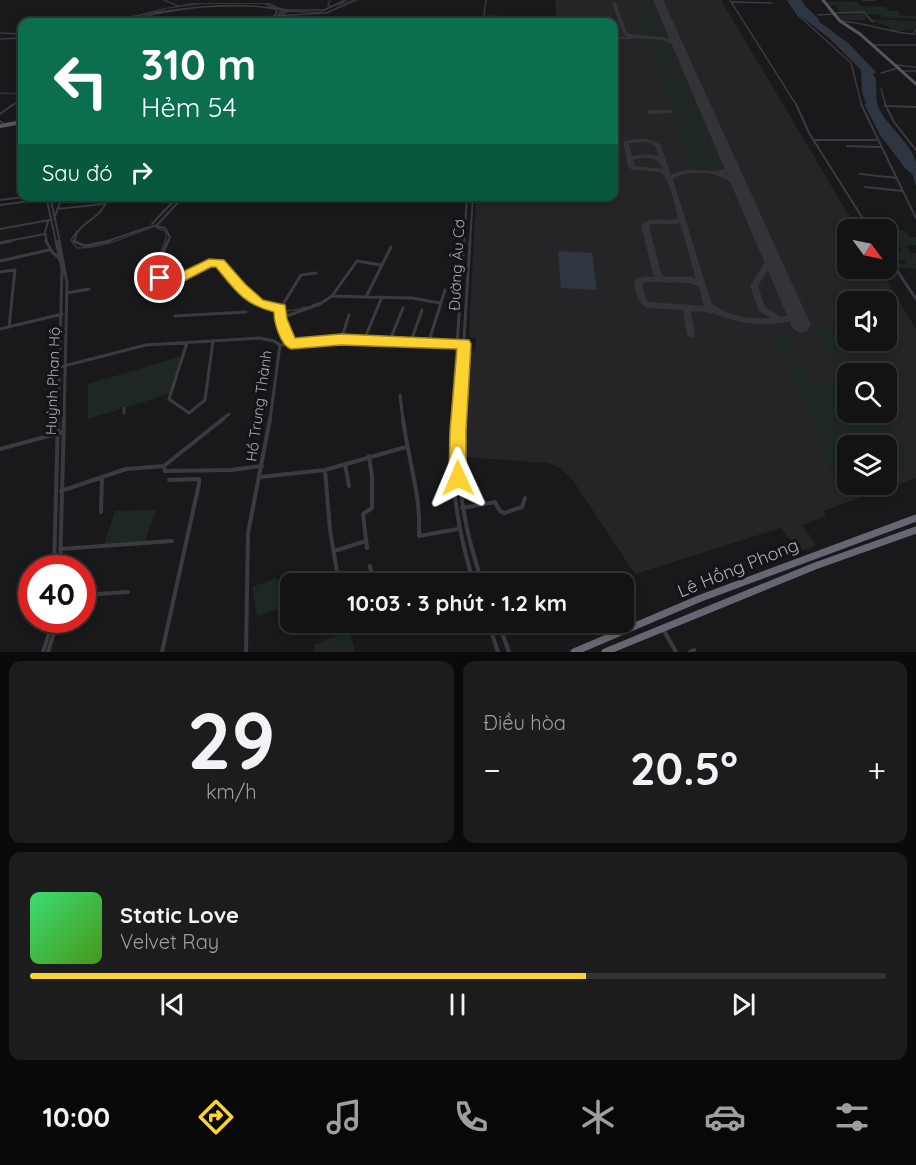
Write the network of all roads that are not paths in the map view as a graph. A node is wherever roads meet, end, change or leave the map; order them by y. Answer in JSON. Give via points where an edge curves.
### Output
{"nodes":[{"id":1,"x":345,"y":0,"type":"edge"},
{"id":2,"x":356,"y":0,"type":"edge"},
{"id":3,"x":486,"y":0,"type":"edge"},
{"id":4,"x":788,"y":0,"type":"edge"},
{"id":5,"x":823,"y":0,"type":"edge"},
{"id":6,"x":863,"y":0,"type":"edge"},
{"id":7,"x":873,"y":0,"type":"edge"},
{"id":8,"x":731,"y":1,"type":"edge"},
{"id":9,"x":212,"y":2,"type":"dead end"},
{"id":10,"x":256,"y":2,"type":"dead end"},
{"id":11,"x":270,"y":3,"type":"dead end"},
{"id":12,"x":772,"y":3,"type":"dead end"},
{"id":13,"x":171,"y":6,"type":"dead end"},
{"id":14,"x":288,"y":11,"type":"junction"},
{"id":15,"x":833,"y":13,"type":"junction"},
{"id":16,"x":274,"y":15,"type":"junction"},
{"id":17,"x":818,"y":15,"type":"dead end"},
{"id":18,"x":280,"y":16,"type":"junction"},
{"id":19,"x":122,"y":18,"type":"edge"},
{"id":20,"x":136,"y":18,"type":"edge"},
{"id":21,"x":269,"y":18,"type":"edge"},
{"id":22,"x":484,"y":18,"type":"edge"},
{"id":23,"x":841,"y":21,"type":"junction"},
{"id":24,"x":873,"y":22,"type":"dead end"},
{"id":25,"x":916,"y":29,"type":"edge"},
{"id":26,"x":0,"y":33,"type":"edge"},
{"id":27,"x":18,"y":34,"type":"edge"},
{"id":28,"x":18,"y":38,"type":"edge"},
{"id":29,"x":0,"y":39,"type":"edge"},
{"id":30,"x":873,"y":45,"type":"junction"},
{"id":31,"x":916,"y":45,"type":"edge"},
{"id":32,"x":893,"y":64,"type":"junction"},
{"id":33,"x":899,"y":70,"type":"junction"},
{"id":34,"x":916,"y":70,"type":"edge"},
{"id":35,"x":881,"y":72,"type":"dead end"},
{"id":36,"x":916,"y":84,"type":"edge"},
{"id":37,"x":881,"y":90,"type":"dead end"},
{"id":38,"x":18,"y":102,"type":"edge"},
{"id":39,"x":884,"y":106,"type":"junction"},
{"id":40,"x":916,"y":107,"type":"edge"},
{"id":41,"x":0,"y":114,"type":"edge"},
{"id":42,"x":18,"y":121,"type":"edge"},
{"id":43,"x":1,"y":123,"type":"edge"},
{"id":44,"x":814,"y":140,"type":"junction"},
{"id":45,"x":876,"y":140,"type":"junction"},
{"id":46,"x":847,"y":146,"type":"dead end"},
{"id":47,"x":880,"y":147,"type":"junction"},
{"id":48,"x":916,"y":150,"type":"edge"},
{"id":49,"x":860,"y":174,"type":"dead end"},
{"id":50,"x":897,"y":178,"type":"junction"},
{"id":51,"x":865,"y":187,"type":"dead end"},
{"id":52,"x":903,"y":190,"type":"junction"},
{"id":53,"x":18,"y":198,"type":"edge"},
{"id":54,"x":0,"y":200,"type":"edge"},
{"id":55,"x":24,"y":201,"type":"edge"},
{"id":56,"x":49,"y":201,"type":"edge"},
{"id":57,"x":60,"y":201,"type":"edge"},
{"id":58,"x":108,"y":201,"type":"edge"},
{"id":59,"x":173,"y":201,"type":"edge"},
{"id":60,"x":179,"y":201,"type":"edge"},
{"id":61,"x":467,"y":201,"type":"edge"},
{"id":62,"x":473,"y":201,"type":"edge"},
{"id":63,"x":103,"y":204,"type":"dead end"},
{"id":64,"x":0,"y":205,"type":"edge"},
{"id":65,"x":57,"y":209,"type":"junction"},
{"id":66,"x":916,"y":218,"type":"edge"},
{"id":67,"x":863,"y":219,"type":"edge"},
{"id":68,"x":51,"y":220,"type":"junction"},
{"id":69,"x":154,"y":225,"type":"junction"},
{"id":70,"x":0,"y":229,"type":"edge"},
{"id":71,"x":45,"y":234,"type":"junction"},
{"id":72,"x":0,"y":243,"type":"edge"},
{"id":73,"x":391,"y":247,"type":"dead end"},
{"id":74,"x":49,"y":250,"type":"junction"},
{"id":75,"x":60,"y":259,"type":"junction"},
{"id":76,"x":0,"y":261,"type":"edge"},
{"id":77,"x":381,"y":265,"type":"junction"},
{"id":78,"x":897,"y":270,"type":"edge"},
{"id":79,"x":0,"y":272,"type":"edge"},
{"id":80,"x":315,"y":273,"type":"dead end"},
{"id":81,"x":89,"y":289,"type":"dead end"},
{"id":82,"x":445,"y":290,"type":"dead end"},
{"id":83,"x":65,"y":294,"type":"junction"},
{"id":84,"x":332,"y":296,"type":"junction"},
{"id":85,"x":366,"y":297,"type":"junction"},
{"id":86,"x":382,"y":297,"type":"junction"},
{"id":87,"x":916,"y":299,"type":"edge"},
{"id":88,"x":440,"y":303,"type":"junction"},
{"id":89,"x":403,"y":308,"type":"dead end"},
{"id":90,"x":422,"y":310,"type":"dead end"},
{"id":91,"x":246,"y":312,"type":"dead end"},
{"id":92,"x":63,"y":313,"type":"junction"},
{"id":93,"x":280,"y":314,"type":"junction"},
{"id":94,"x":350,"y":315,"type":"dead end"},
{"id":95,"x":175,"y":316,"type":"dead end"},
{"id":96,"x":9,"y":327,"type":"junction"},
{"id":97,"x":0,"y":329,"type":"edge"},
{"id":98,"x":341,"y":340,"type":"junction"},
{"id":99,"x":364,"y":340,"type":"junction"},
{"id":100,"x":213,"y":341,"type":"junction"},
{"id":101,"x":389,"y":341,"type":"junction"},
{"id":102,"x":411,"y":341,"type":"junction"},
{"id":103,"x":187,"y":342,"type":"junction"},
{"id":104,"x":429,"y":342,"type":"junction"},
{"id":105,"x":457,"y":343,"type":"junction"},
{"id":106,"x":291,"y":344,"type":"junction"},
{"id":107,"x":464,"y":344,"type":"junction"},
{"id":108,"x":280,"y":345,"type":"junction"},
{"id":109,"x":66,"y":366,"type":"junction"},
{"id":110,"x":60,"y":367,"type":"junction"},
{"id":111,"x":400,"y":395,"type":"dead end"},
{"id":112,"x":65,"y":399,"type":"junction"},
{"id":113,"x":59,"y":401,"type":"junction"},
{"id":114,"x":229,"y":414,"type":"dead end"},
{"id":115,"x":451,"y":420,"type":"junction"},
{"id":116,"x":459,"y":420,"type":"junction"},
{"id":117,"x":63,"y":432,"type":"junction"},
{"id":118,"x":58,"y":434,"type":"junction"},
{"id":119,"x":406,"y":447,"type":"junction"},
{"id":120,"x":0,"y":449,"type":"edge"},
{"id":121,"x":369,"y":456,"type":"junction"},
{"id":122,"x":345,"y":464,"type":"junction"},
{"id":123,"x":164,"y":466,"type":"junction"},
{"id":124,"x":262,"y":466,"type":"junction"},
{"id":125,"x":325,"y":470,"type":"junction"},
{"id":126,"x":102,"y":477,"type":"junction"},
{"id":127,"x":260,"y":477,"type":"junction"},
{"id":128,"x":169,"y":480,"type":"dead end"},
{"id":129,"x":349,"y":486,"type":"dead end"},
{"id":130,"x":61,"y":491,"type":"junction"},
{"id":131,"x":525,"y":498,"type":"dead end"},
{"id":132,"x":462,"y":508,"type":"junction"},
{"id":133,"x":100,"y":512,"type":"dead end"},
{"id":134,"x":916,"y":518,"type":"edge"},
{"id":135,"x":458,"y":530,"type":"junction"},
{"id":136,"x":914,"y":533,"type":"edge"},
{"id":137,"x":172,"y":541,"type":"dead end"},
{"id":138,"x":366,"y":541,"type":"junction"},
{"id":139,"x":367,"y":548,"type":"dead end"},
{"id":140,"x":57,"y":550,"type":"junction"},
{"id":141,"x":334,"y":551,"type":"junction"},
{"id":142,"x":56,"y":555,"type":"edge"},
{"id":143,"x":58,"y":555,"type":"edge"},
{"id":144,"x":370,"y":566,"type":"dead end"},
{"id":145,"x":337,"y":573,"type":"edge"},
{"id":146,"x":372,"y":573,"type":"edge"},
{"id":147,"x":471,"y":573,"type":"edge"},
{"id":148,"x":479,"y":573,"type":"edge"},
{"id":149,"x":128,"y":592,"type":"dead end"},
{"id":150,"x":96,"y":594,"type":"edge"},
{"id":151,"x":662,"y":628,"type":"junction"},
{"id":152,"x":50,"y":633,"type":"edge"},
{"id":153,"x":53,"y":633,"type":"edge"},
{"id":154,"x":492,"y":633,"type":"edge"},
{"id":155,"x":502,"y":633,"type":"edge"},
{"id":156,"x":46,"y":652,"type":"edge"},
{"id":157,"x":162,"y":652,"type":"edge"},
{"id":158,"x":246,"y":652,"type":"edge"},
{"id":159,"x":498,"y":652,"type":"edge"},
{"id":160,"x":508,"y":652,"type":"edge"},
{"id":161,"x":574,"y":652,"type":"edge"},
{"id":162,"x":605,"y":652,"type":"edge"},
{"id":163,"x":676,"y":652,"type":"edge"}],
"edges":[{"from":1,"to":14,"type":"street","via":[[317,11]]},
{"from":2,"to":18,"type":"street","via":[[326,13]]},
{"from":3,"to":22,"type":"street"},
{"from":4,"to":45,"type":"street","via":[[800,17],[855,68],[857,93]]},
{"from":5,"to":15,"type":"main road"},
{"from":6,"to":7,"type":"street"},
{"from":8,"to":12,"type":"street"},
{"from":8,"to":44,"type":"street","via":[[795,102]]},
{"from":9,"to":10,"type":"street"},
{"from":11,"to":14,"type":"street"},
{"from":13,"to":19,"type":"street"},
{"from":14,"to":18,"type":"street"},
{"from":15,"to":17,"type":"street"},
{"from":15,"to":23,"type":"main road"},
{"from":15,"to":24,"type":"street","via":[[864,12]]},
{"from":16,"to":18,"type":"street"},
{"from":16,"to":20,"type":"street","via":[[275,9],[264,5],[200,5]]},
{"from":16,"to":21,"type":"street"},
{"from":23,"to":25,"type":"street","via":[[857,21],[898,34],[914,34]]},
{"from":23,"to":30,"type":"main road"},
{"from":26,"to":27,"type":"street"},
{"from":28,"to":29,"type":"street"},
{"from":30,"to":31,"type":"street"},
{"from":30,"to":32,"type":"main road"},
{"from":32,"to":33,"type":"main road"},
{"from":32,"to":34,"type":"street"},
{"from":33,"to":34,"type":"street"},
{"from":33,"to":35,"type":"street"},
{"from":33,"to":36,"type":"main road"},
{"from":37,"to":39,"type":"street"},
{"from":38,"to":41,"type":"street"},
{"from":39,"to":40,"type":"street"},
{"from":39,"to":48,"type":"street"},
{"from":42,"to":43,"type":"main road"},
{"from":44,"to":45,"type":"street"},
{"from":44,"to":67,"type":"street"},
{"from":45,"to":47,"type":"street"},
{"from":46,"to":47,"type":"street"},
{"from":47,"to":50,"type":"street"},
{"from":49,"to":50,"type":"street"},
{"from":50,"to":52,"type":"street"},
{"from":51,"to":52,"type":"street"},
{"from":52,"to":66,"type":"street"},
{"from":53,"to":54,"type":"street"},
{"from":55,"to":64,"type":"street"},
{"from":56,"to":68,"type":"street","name":"Huỳnh Phan Hộ"},
{"from":57,"to":65,"type":"street"},
{"from":58,"to":69,"type":"street","via":[[102,212],[75,234],[75,244],[113,241]]},
{"from":59,"to":69,"type":"street"},
{"from":60,"to":69,"type":"street"},
{"from":61,"to":105,"type":"street","name":"Đường Âu Cơ"},
{"from":62,"to":107,"type":"street","name":"Đường Âu Cơ"},
{"from":63,"to":65,"type":"street"},
{"from":65,"to":68,"type":"street"},
{"from":68,"to":70,"type":"street"},
{"from":68,"to":71,"type":"street"},
{"from":68,"to":75,"type":"street","name":"Huỳnh Phan Hộ"},
{"from":68,"to":83,"type":"street","name":"Huỳnh Phan Hộ","via":[[64,257]]},
{"from":69,"to":93,"type":"street","via":[[168,230],[170,237],[161,257],[160,278],[176,281],[216,262],[259,303]]},
{"from":71,"to":72,"type":"street"},
{"from":71,"to":74,"type":"street"},
{"from":73,"to":77,"type":"street"},
{"from":74,"to":75,"type":"street"},
{"from":74,"to":76,"type":"street"},
{"from":75,"to":83,"type":"street","name":"Huỳnh Phan Hộ"},
{"from":77,"to":84,"type":"street","via":[[357,261]]},
{"from":77,"to":85,"type":"street"},
{"from":78,"to":87,"type":"street"},
{"from":79,"to":96,"type":"street","via":[[15,270]]},
{"from":80,"to":93,"type":"street","via":[[302,275]]},
{"from":81,"to":83,"type":"street"},
{"from":82,"to":88,"type":"street"},
{"from":83,"to":92,"type":"street","name":"Huỳnh Phan Hộ"},
{"from":83,"to":109,"type":"street","name":"Huỳnh Phan Hộ"},
{"from":84,"to":85,"type":"street"},
{"from":84,"to":93,"type":"street","via":[[320,304]]},
{"from":85,"to":86,"type":"street"},
{"from":86,"to":88,"type":"street"},
{"from":86,"to":99,"type":"street"},
{"from":88,"to":104,"type":"street"},
{"from":89,"to":101,"type":"street"},
{"from":90,"to":102,"type":"street"},
{"from":91,"to":95,"type":"street"},
{"from":92,"to":96,"type":"street"},
{"from":92,"to":110,"type":"street","name":"Huỳnh Phan Hộ"},
{"from":93,"to":106,"type":"street"},
{"from":94,"to":98,"type":"street"},
{"from":96,"to":97,"type":"street"},
{"from":98,"to":99,"type":"street"},
{"from":98,"to":106,"type":"street"},
{"from":99,"to":101,"type":"street"},
{"from":100,"to":103,"type":"street","name":"Hồ Trung Thành"},
{"from":100,"to":103,"type":"street","via":[[205,400],[189,413],[169,399]]},
{"from":100,"to":108,"type":"street","name":"Hồ Trung Thành","via":[[259,338]]},
{"from":101,"to":102,"type":"street"},
{"from":102,"to":104,"type":"street"},
{"from":103,"to":109,"type":"street","name":"Hồ Trung Thành","via":[[146,345]]},
{"from":104,"to":105,"type":"street"},
{"from":105,"to":107,"type":"street"},
{"from":105,"to":115,"type":"street","name":"Đường Âu Cơ"},
{"from":106,"to":108,"type":"street"},
{"from":107,"to":116,"type":"street","name":"Đường Âu Cơ"},
{"from":108,"to":124,"type":"street","name":"Hồ Trung Thành"},
{"from":109,"to":110,"type":"street","name":"Hồ Trung Thành"},
{"from":109,"to":112,"type":"street","name":"Huỳnh Phan Hộ"},
{"from":110,"to":113,"type":"street","name":"Huỳnh Phan Hộ"},
{"from":111,"to":119,"type":"street"},
{"from":112,"to":113,"type":"street"},
{"from":112,"to":117,"type":"street","name":"Huỳnh Phan Hộ"},
{"from":113,"to":118,"type":"street","name":"Huỳnh Phan Hộ"},
{"from":114,"to":123,"type":"street"},
{"from":115,"to":116,"type":"street"},
{"from":115,"to":135,"type":"street","name":"Đường Âu Cơ","via":[[450,476]]},
{"from":116,"to":132,"type":"street","name":"Đường Âu Cơ"},
{"from":117,"to":118,"type":"street"},
{"from":117,"to":130,"type":"street","name":"Huỳnh Phan Hộ"},
{"from":118,"to":120,"type":"street"},
{"from":118,"to":140,"type":"street","name":"Huỳnh Phan Hộ"},
{"from":119,"to":121,"type":"street"},
{"from":119,"to":135,"type":"street","via":[[418,499],[419,536]]},
{"from":121,"to":122,"type":"street"},
{"from":121,"to":138,"type":"street","via":[[372,508],[363,514]]},
{"from":122,"to":125,"type":"street"},
{"from":122,"to":129,"type":"street"},
{"from":123,"to":124,"type":"street","via":[[165,471]]},
{"from":123,"to":126,"type":"street","via":[[126,469]]},
{"from":124,"to":127,"type":"street","name":"Hồ Trung Thành"},
{"from":125,"to":127,"type":"street"},
{"from":125,"to":141,"type":"street"},
{"from":126,"to":130,"type":"street"},
{"from":126,"to":133,"type":"street"},
{"from":127,"to":158,"type":"street","name":"Hồ Trung Thành","via":[[248,533]]},
{"from":128,"to":157,"type":"street","via":[[199,479]]},
{"from":130,"to":140,"type":"street","name":"Huỳnh Phan Hộ"},
{"from":131,"to":132,"type":"street","via":[[522,507],[504,513],[495,502]]},
{"from":132,"to":148,"type":"street","name":"Đường Âu Cơ"},
{"from":134,"to":161,"type":"highway","name":"Lê Hồng Phong","via":[[808,556]]},
{"from":135,"to":147,"type":"street","name":"Đường Âu Cơ"},
{"from":136,"to":151,"type":"highway","name":"Lê Hồng Phong","via":[[815,566]]},
{"from":137,"to":140,"type":"street"},
{"from":138,"to":139,"type":"street"},
{"from":138,"to":141,"type":"street"},
{"from":140,"to":142,"type":"street","name":"Huỳnh Phan Hộ"},
{"from":140,"to":143,"type":"street","name":"Huỳnh Phan Hộ"},
{"from":141,"to":145,"type":"street"},
{"from":144,"to":146,"type":"street"},
{"from":149,"to":150,"type":"street"},
{"from":151,"to":162,"type":"highway","name":"Lê Hồng Phong"},
{"from":151,"to":163,"type":"street"},
{"from":152,"to":156,"type":"street"},
{"from":153,"to":156,"type":"street"},
{"from":154,"to":159,"type":"street"},
{"from":155,"to":160,"type":"street"}]}
